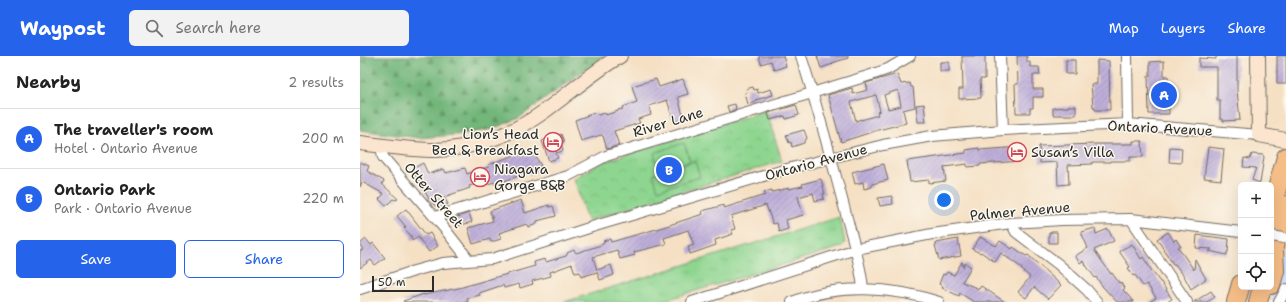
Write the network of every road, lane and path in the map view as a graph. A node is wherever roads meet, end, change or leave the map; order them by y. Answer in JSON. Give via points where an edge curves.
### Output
{"nodes":[{"id":1,"x":620,"y":56,"type":"edge"},
{"id":2,"x":800,"y":56,"type":"edge"},
{"id":3,"x":910,"y":56,"type":"edge"},
{"id":4,"x":1000,"y":56,"type":"edge"},
{"id":5,"x":1127,"y":56,"type":"edge"},
{"id":6,"x":1258,"y":56,"type":"edge"},
{"id":7,"x":813,"y":92,"type":"junction"},
{"id":8,"x":1128,"y":124,"type":"junction"},
{"id":9,"x":1003,"y":130,"type":"junction"},
{"id":10,"x":1259,"y":135,"type":"junction"},
{"id":11,"x":1281,"y":139,"type":"edge"},
{"id":12,"x":360,"y":143,"type":"edge"},
{"id":13,"x":381,"y":146,"type":"junction"},
{"id":14,"x":831,"y":157,"type":"junction"},
{"id":15,"x":1286,"y":157,"type":"edge"},
{"id":16,"x":1274,"y":199,"type":"edge"},
{"id":17,"x":1286,"y":205,"type":"edge"},
{"id":18,"x":435,"y":217,"type":"junction"},
{"id":19,"x":1131,"y":219,"type":"junction"},
{"id":20,"x":1011,"y":223,"type":"junction"},
{"id":21,"x":1238,"y":232,"type":"edge"},
{"id":22,"x":1277,"y":243,"type":"edge"},
{"id":23,"x":856,"y":249,"type":"junction"},
{"id":24,"x":469,"y":260,"type":"junction"},
{"id":25,"x":1274,"y":275,"type":"edge"},
{"id":26,"x":863,"y":288,"type":"junction"},
{"id":27,"x":360,"y":289,"type":"edge"},
{"id":28,"x":1286,"y":289,"type":"edge"},
{"id":29,"x":1239,"y":290,"type":"edge"},
{"id":30,"x":1249,"y":290,"type":"edge"},
{"id":31,"x":1261,"y":290,"type":"edge"},
{"id":32,"x":1270,"y":290,"type":"edge"},
{"id":33,"x":902,"y":298,"type":"edge"},
{"id":34,"x":692,"y":302,"type":"edge"},
{"id":35,"x":792,"y":302,"type":"edge"},
{"id":36,"x":939,"y":302,"type":"edge"},
{"id":37,"x":1097,"y":302,"type":"edge"},
{"id":38,"x":1187,"y":302,"type":"edge"},
{"id":39,"x":1236,"y":302,"type":"edge"},
{"id":40,"x":1246,"y":302,"type":"edge"},
{"id":41,"x":1258,"y":302,"type":"edge"},
{"id":42,"x":1266,"y":302,"type":"edge"},
{"id":43,"x":1279,"y":302,"type":"edge"}],
"edges":[{"from":1,"to":13,"type":"main road","via":[[605,64],[539,115],[518,128],[488,140],[436,150]]},
{"from":2,"to":7,"type":"street"},
{"from":3,"to":7,"type":"street","name":"River Lane","via":[[888,69]]},
{"from":4,"to":9,"type":"street"},
{"from":5,"to":8,"type":"street"},
{"from":6,"to":10,"type":"main road"},
{"from":7,"to":14,"type":"street"},
{"from":7,"to":18,"type":"street","name":"River Lane","via":[[606,156],[568,176]]},
{"from":8,"to":9,"type":"street","name":"Ontario Avenue"},
{"from":8,"to":10,"type":"street","name":"Ontario Avenue"},
{"from":9,"to":14,"type":"street","name":"Ontario Avenue","via":[[932,136]]},
{"from":10,"to":11,"type":"main road","name":"Ontario Avenue"},
{"from":12,"to":13,"type":"main road"},
{"from":13,"to":18,"type":"street","name":"Otter Street","via":[[383,157]]},
{"from":14,"to":23,"type":"street"},
{"from":14,"to":24,"type":"street","name":"Ontario Avenue","via":[[610,221],[492,259]]},
{"from":15,"to":16,"type":"highway"},
{"from":17,"to":22,"type":"highway"},
{"from":18,"to":24,"type":"street","name":"Otter Street"},
{"from":19,"to":20,"type":"street","name":"Palmer Avenue"},
{"from":19,"to":21,"type":"street","name":"Palmer Avenue"},
{"from":19,"to":38,"type":"street"},
{"from":20,"to":23,"type":"street","name":"Palmer Avenue","via":[[932,234]]},
{"from":20,"to":37,"type":"street","via":[[1016,232],[1058,264]]},
{"from":22,"to":25,"type":"highway"},
{"from":23,"to":26,"type":"street"},
{"from":23,"to":34,"type":"street","name":"Palmer Avenue"},
{"from":24,"to":27,"type":"street","name":"Ontario Avenue","via":[[443,263]]},
{"from":26,"to":33,"type":"street"},
{"from":26,"to":35,"type":"street","via":[[831,292]]},
{"from":28,"to":43,"type":"street"},
{"from":29,"to":39,"type":"highway"},
{"from":30,"to":40,"type":"highway"},
{"from":31,"to":41,"type":"highway"},
{"from":32,"to":42,"type":"highway"},
{"from":33,"to":36,"type":"street","via":[[919,295]]}]}
